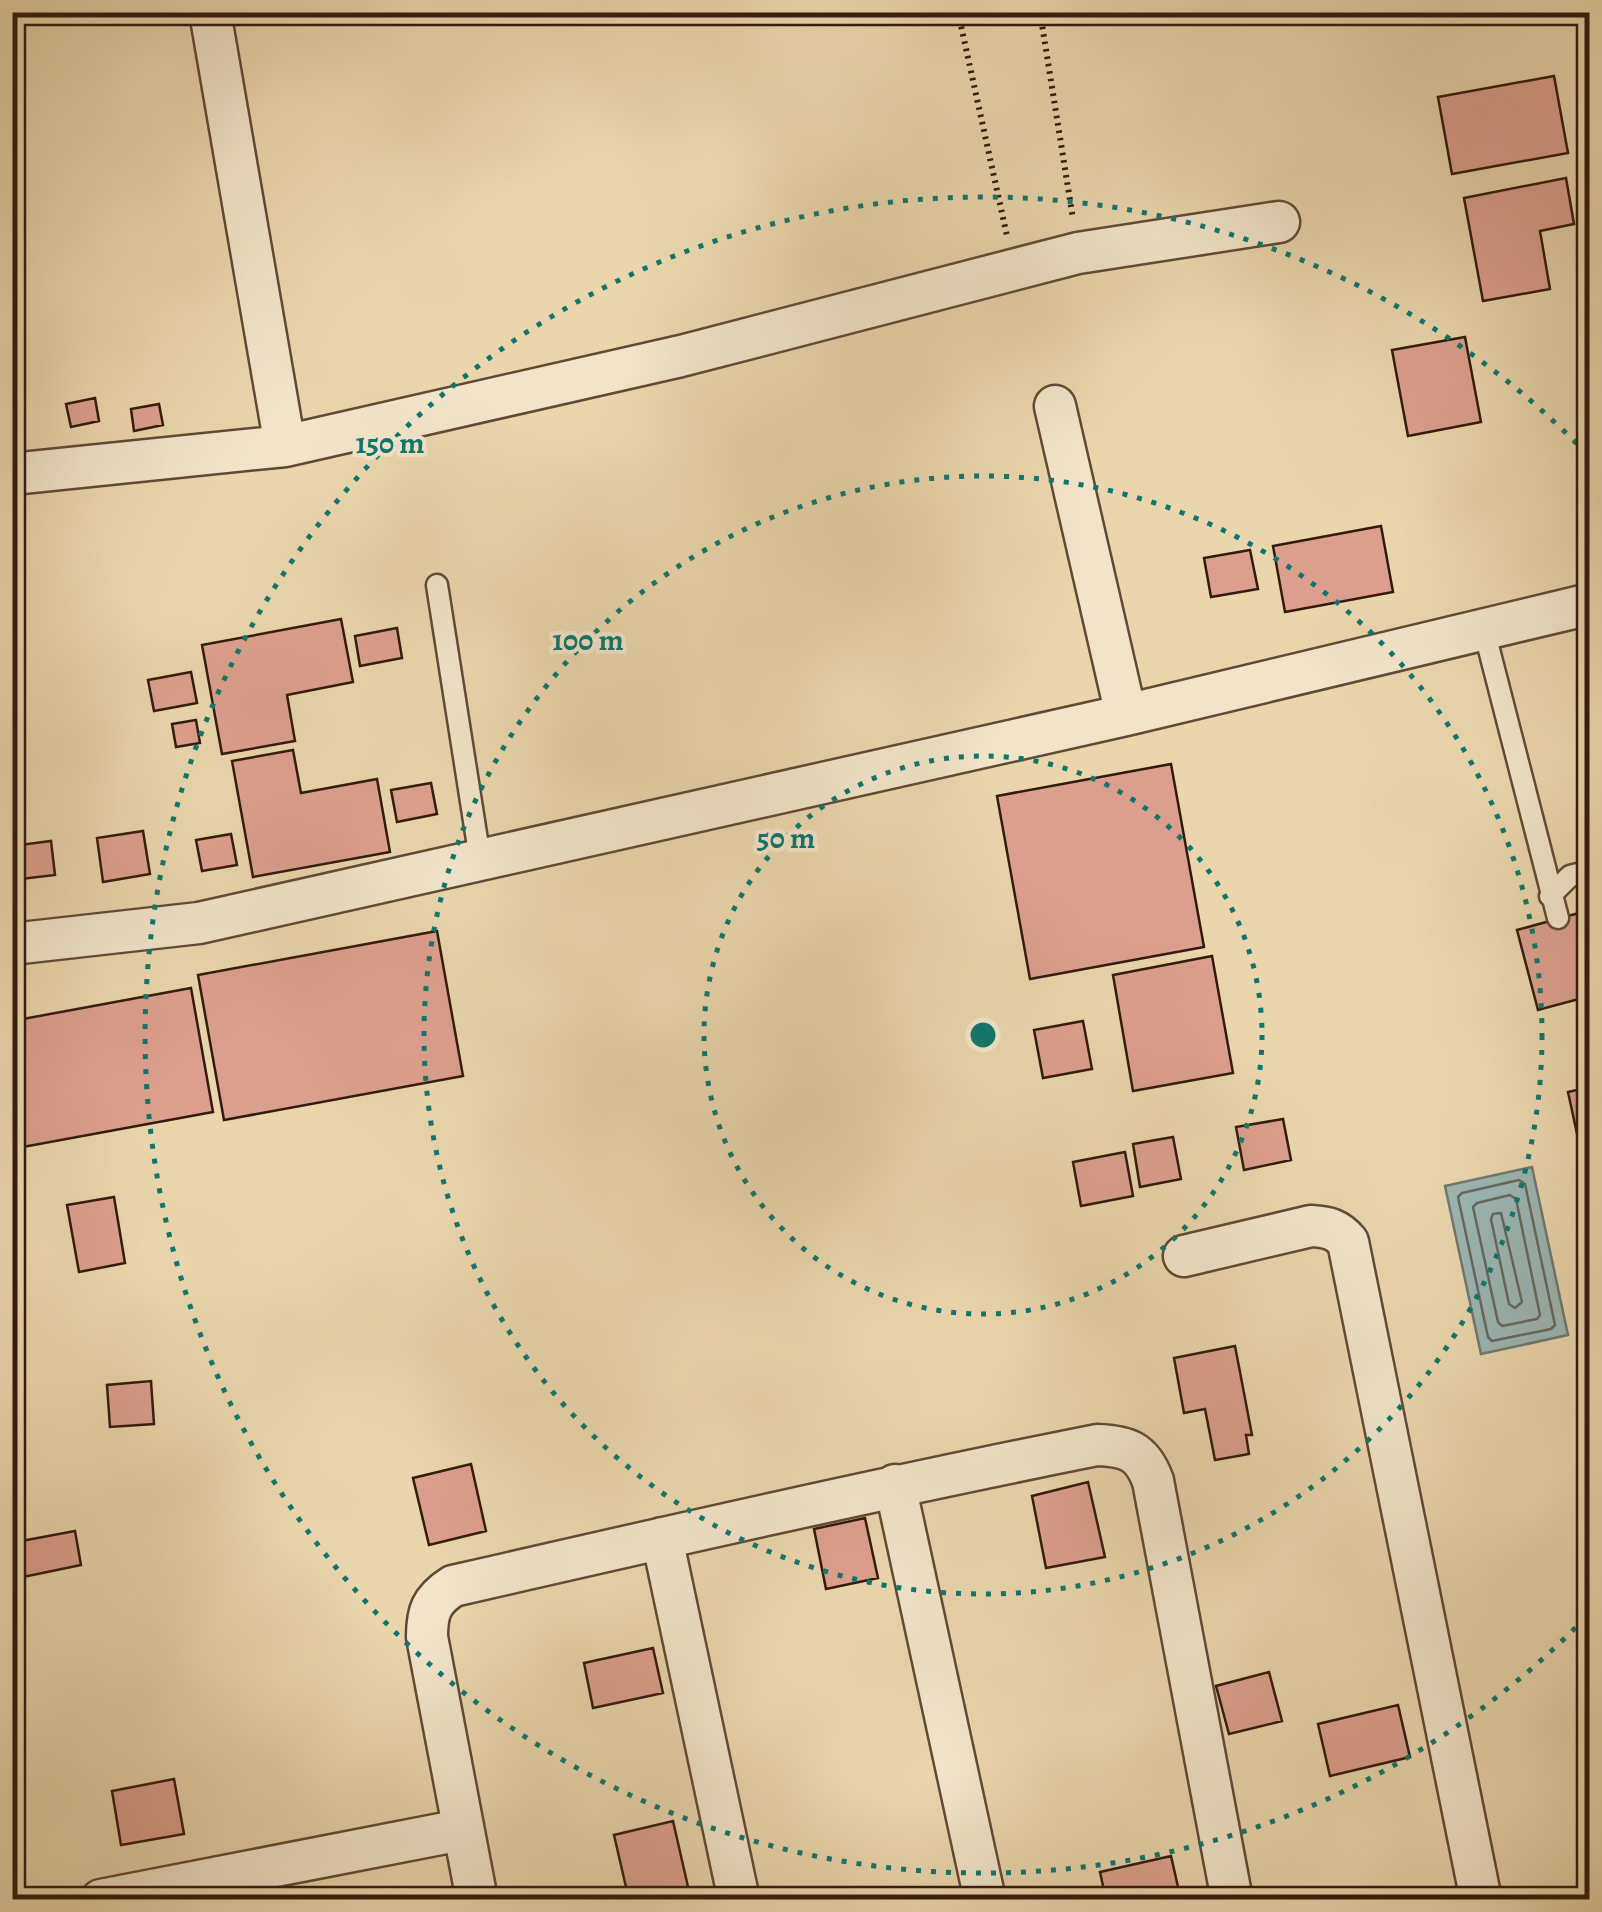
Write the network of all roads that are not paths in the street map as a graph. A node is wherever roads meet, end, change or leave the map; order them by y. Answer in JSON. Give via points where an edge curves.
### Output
{"nodes":[{"id":1,"x":210,"y":12,"type":"edge"},
{"id":2,"x":1279,"y":222,"type":"dead end"},
{"id":3,"x":1055,"y":406,"type":"dead end"},
{"id":4,"x":285,"y":446,"type":"junction"},
{"id":5,"x":12,"y":474,"type":"edge"},
{"id":6,"x":437,"y":584,"type":"dead end"},
{"id":7,"x":1590,"y":604,"type":"edge"},
{"id":8,"x":1484,"y":630,"type":"junction"},
{"id":9,"x":1126,"y":715,"type":"junction"},
{"id":10,"x":480,"y":858,"type":"junction"},
{"id":11,"x":1590,"y":870,"type":"edge"},
{"id":12,"x":1550,"y":896,"type":"junction"},
{"id":13,"x":1558,"y":918,"type":"dead end"},
{"id":14,"x":12,"y":944,"type":"edge"},
{"id":15,"x":1184,"y":1256,"type":"dead end"},
{"id":16,"x":895,"y":1486,"type":"junction"},
{"id":17,"x":662,"y":1538,"type":"junction"},
{"id":18,"x":462,"y":1830,"type":"junction"},
{"id":19,"x":214,"y":1892,"type":"edge"},
{"id":20,"x":101,"y":1900,"type":"edge"},
{"id":21,"x":477,"y":1900,"type":"edge"},
{"id":22,"x":739,"y":1900,"type":"edge"},
{"id":23,"x":984,"y":1900,"type":"edge"},
{"id":24,"x":1232,"y":1900,"type":"edge"},
{"id":25,"x":1480,"y":1900,"type":"edge"}],
"edges":[{"from":1,"to":4,"type":"street"},
{"from":2,"to":4,"type":"street","via":[[1078,253],[681,356]]},
{"from":3,"to":9,"type":"street"},
{"from":4,"to":5,"type":"street"},
{"from":6,"to":10,"type":"lane"},
{"from":7,"to":8,"type":"street"},
{"from":8,"to":9,"type":"street"},
{"from":8,"to":12,"type":"lane"},
{"from":9,"to":10,"type":"street"},
{"from":10,"to":14,"type":"street","via":[[199,923]]},
{"from":11,"to":12,"type":"lane","via":[[1570,876]]},
{"from":12,"to":13,"type":"lane"},
{"from":15,"to":25,"type":"street","via":[[1311,1226],[1328,1227],[1348,1242]]},
{"from":16,"to":17,"type":"street"},
{"from":16,"to":23,"type":"street"},
{"from":16,"to":24,"type":"street","via":[[1096,1446],[1135,1451],[1147,1464]]},
{"from":17,"to":18,"type":"street","via":[[453,1586],[432,1602],[428,1636]]},
{"from":17,"to":22,"type":"street"},
{"from":18,"to":19,"type":"street"},
{"from":18,"to":21,"type":"street"},
{"from":19,"to":20,"type":"street"}]}
